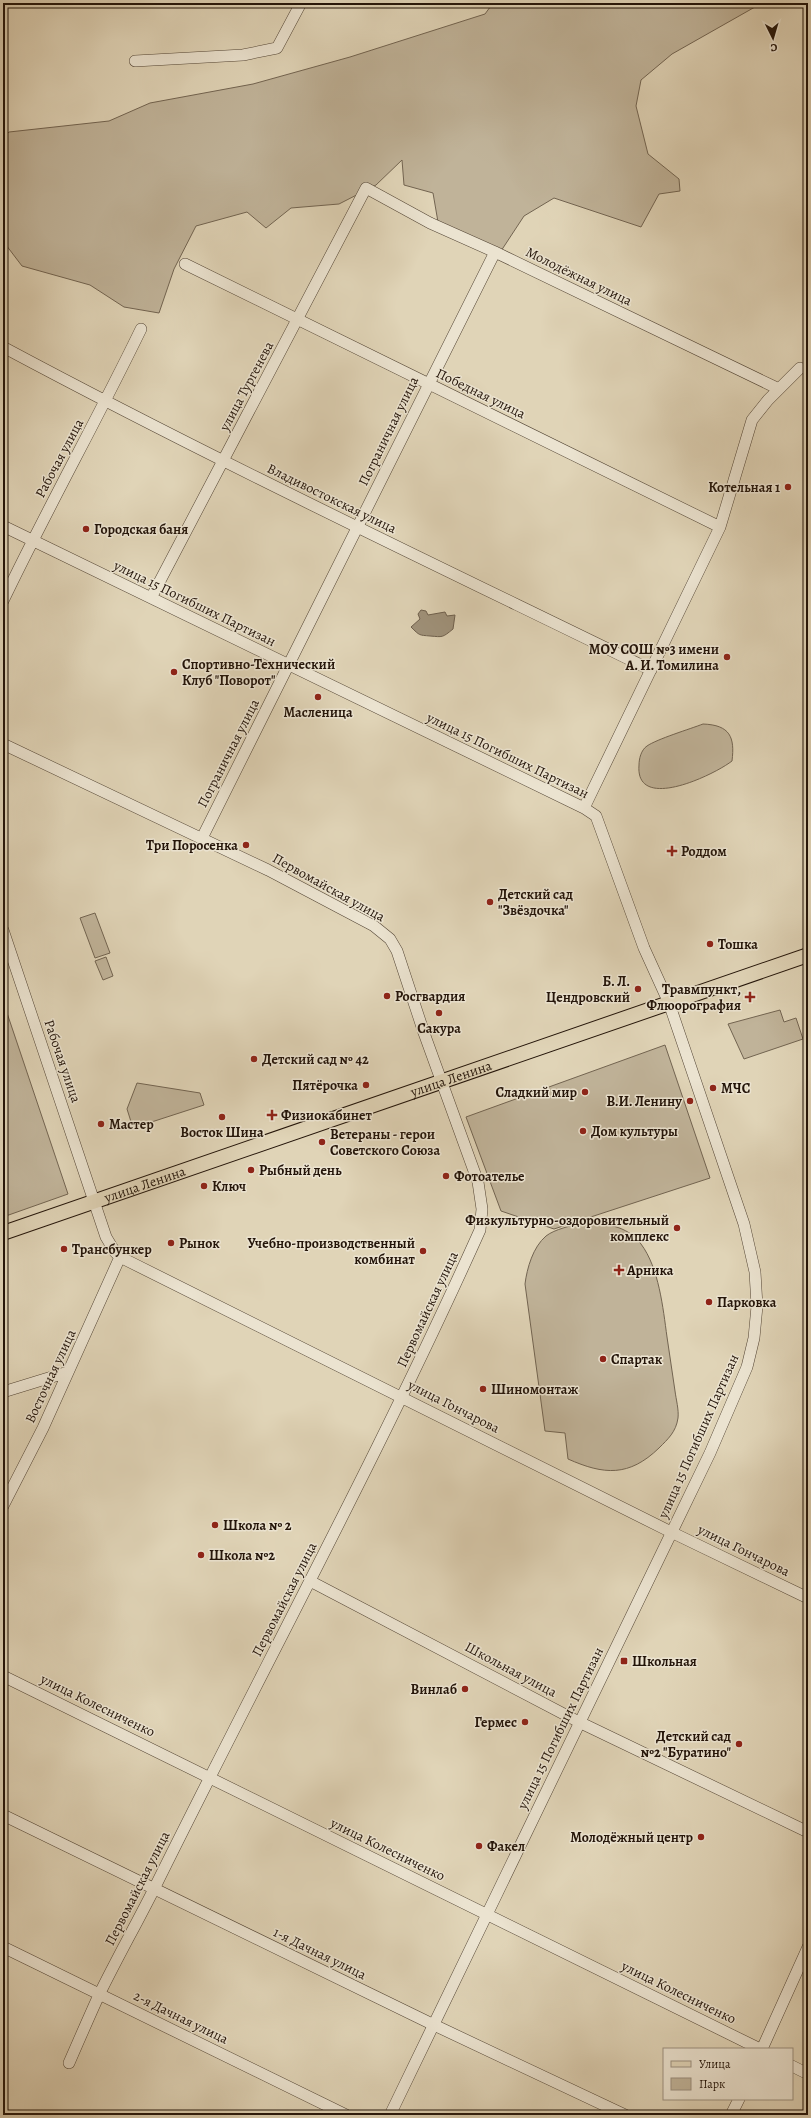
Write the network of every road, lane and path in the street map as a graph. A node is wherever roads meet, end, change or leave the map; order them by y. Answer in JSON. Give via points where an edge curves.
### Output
{"nodes":[{"id":1,"x":301,"y":3,"type":"edge"},
{"id":2,"x":135,"y":61,"type":"dead end"},
{"id":3,"x":366,"y":188,"type":"joint"},
{"id":4,"x":495,"y":252,"type":"junction"},
{"id":5,"x":185,"y":264,"type":"dead end"},
{"id":6,"x":298,"y":320,"type":"junction"},
{"id":7,"x":141,"y":329,"type":"dead end"},
{"id":8,"x":3,"y":347,"type":"edge"},
{"id":9,"x":800,"y":368,"type":"dead end"},
{"id":10,"x":428,"y":384,"type":"junction"},
{"id":11,"x":779,"y":389,"type":"junction"},
{"id":12,"x":106,"y":402,"type":"junction"},
{"id":13,"x":223,"y":461,"type":"junction"},
{"id":14,"x":3,"y":526,"type":"edge"},
{"id":15,"x":358,"y":527,"type":"junction"},
{"id":16,"x":720,"y":527,"type":"junction"},
{"id":17,"x":32,"y":541,"type":"junction"},
{"id":18,"x":151,"y":598,"type":"junction"},
{"id":19,"x":3,"y":601,"type":"edge"},
{"id":20,"x":290,"y":665,"type":"junction"},
{"id":21,"x":651,"y":670,"type":"junction"},
{"id":22,"x":3,"y":744,"type":"edge"},
{"id":23,"x":584,"y":808,"type":"junction"},
{"id":24,"x":202,"y":838,"type":"junction"},
{"id":25,"x":3,"y":930,"type":"edge"},
{"id":26,"x":808,"y":955,"type":"edge"},
{"id":27,"x":669,"y":1003,"type":"junction"},
{"id":28,"x":442,"y":1082,"type":"junction"},
{"id":29,"x":95,"y":1202,"type":"junction"},
{"id":30,"x":3,"y":1233,"type":"edge"},
{"id":31,"x":120,"y":1257,"type":"junction"},
{"id":32,"x":68,"y":1372,"type":"junction"},
{"id":33,"x":3,"y":1392,"type":"edge"},
{"id":34,"x":402,"y":1396,"type":"junction"},
{"id":35,"x":3,"y":1506,"type":"edge"},
{"id":36,"x":671,"y":1532,"type":"junction"},
{"id":37,"x":310,"y":1581,"type":"junction"},
{"id":38,"x":808,"y":1598,"type":"edge"},
{"id":39,"x":3,"y":1676,"type":"edge"},
{"id":40,"x":579,"y":1722,"type":"junction"},
{"id":41,"x":209,"y":1777,"type":"junction"},
{"id":42,"x":3,"y":1815,"type":"edge"},
{"id":43,"x":808,"y":1832,"type":"edge"},
{"id":44,"x":154,"y":1890,"type":"junction"},
{"id":45,"x":487,"y":1914,"type":"junction"},
{"id":46,"x":3,"y":1947,"type":"edge"},
{"id":47,"x":808,"y":1947,"type":"edge"},
{"id":48,"x":100,"y":1994,"type":"junction"},
{"id":49,"x":434,"y":2025,"type":"junction"},
{"id":50,"x":759,"y":2048,"type":"edge"},
{"id":51,"x":761,"y":2048,"type":"edge"},
{"id":52,"x":69,"y":2063,"type":"dead end"},
{"id":53,"x":793,"y":2066,"type":"edge"},
{"id":54,"x":808,"y":2074,"type":"edge"},
{"id":55,"x":738,"y":2100,"type":"edge"},
{"id":56,"x":346,"y":2115,"type":"edge"},
{"id":57,"x":390,"y":2115,"type":"edge"},
{"id":58,"x":625,"y":2115,"type":"edge"},
{"id":59,"x":731,"y":2115,"type":"edge"}],
"edges":[{"from":1,"to":2,"type":"street","via":[[277,48],[243,55]]},
{"from":3,"to":4,"type":"street","name":"Молодёжная улица","via":[[430,223]]},
{"from":3,"to":6,"type":"street","name":"улица Тургенева"},
{"from":4,"to":10,"type":"street","name":"Пограничная улица"},
{"from":4,"to":11,"type":"street","name":"Молодёжная улица"},
{"from":5,"to":6,"type":"street","name":"Победная улица"},
{"from":6,"to":10,"type":"street","name":"Победная улица"},
{"from":6,"to":13,"type":"street","name":"улица Тургенева"},
{"from":7,"to":12,"type":"street","name":"Рабочая улица"},
{"from":8,"to":12,"type":"street","name":"Владивостокская улица"},
{"from":9,"to":11,"type":"street"},
{"from":10,"to":15,"type":"street","name":"Пограничная улица"},
{"from":10,"to":16,"type":"street","name":"Победная улица"},
{"from":11,"to":16,"type":"street","via":[[752,420]]},
{"from":12,"to":13,"type":"street","name":"Владивостокская улица"},
{"from":12,"to":17,"type":"street","name":"Рабочая улица"},
{"from":13,"to":15,"type":"street","name":"Владивостокская улица"},
{"from":13,"to":18,"type":"street","name":"улица Тургенева"},
{"from":14,"to":17,"type":"street","name":"улица 15 Погибших Партизан"},
{"from":15,"to":20,"type":"street","name":"Пограничная улица"},
{"from":15,"to":21,"type":"street","name":"Владивостокская улица"},
{"from":16,"to":21,"type":"street"},
{"from":17,"to":18,"type":"street","name":"улица 15 Погибших Партизан"},
{"from":17,"to":19,"type":"street","name":"Рабочая улица"},
{"from":18,"to":20,"type":"street","name":"улица 15 Погибших Партизан"},
{"from":20,"to":23,"type":"street","name":"улица 15 Погибших Партизан"},
{"from":20,"to":24,"type":"street","name":"Пограничная улица"},
{"from":21,"to":23,"type":"street"},
{"from":22,"to":24,"type":"street","name":"Первомайская улица"},
{"from":23,"to":27,"type":"street","name":"улица 15 Погибших Партизан","via":[[596,816],[644,948]]},
{"from":24,"to":28,"type":"street","name":"Первомайская улица","via":[[374,926],[390,939],[397,951]]},
{"from":25,"to":29,"type":"street","name":"Рабочая улица"},
{"from":26,"to":27,"type":"main road","name":"улица Ленина"},
{"from":27,"to":28,"type":"main road","name":"улица Ленина"},
{"from":27,"to":36,"type":"street","name":"улица 15 Погибших Партизан","via":[[744,1224],[755,1272],[757,1306],[754,1338],[747,1367],[710,1453]]},
{"from":28,"to":29,"type":"main road","name":"улица Ленина"},
{"from":28,"to":34,"type":"street","name":"Первомайская улица","via":[[478,1182],[482,1209],[480,1230]]},
{"from":29,"to":30,"type":"main road","name":"улица Ленина"},
{"from":29,"to":31,"type":"street","name":"улица Гончарова","via":[[106,1237]]},
{"from":31,"to":32,"type":"street","name":"Восточная улица"},
{"from":31,"to":34,"type":"street","name":"улица Гончарова"},
{"from":32,"to":33,"type":"street"},
{"from":32,"to":35,"type":"street","name":"Восточная улица"},
{"from":34,"to":36,"type":"street","name":"улица Гончарова"},
{"from":34,"to":37,"type":"street","name":"Первомайская улица"},
{"from":36,"to":38,"type":"street","name":"улица Гончарова"},
{"from":36,"to":40,"type":"street","name":"улица 15 Погибших Партизан"},
{"from":37,"to":40,"type":"street","name":"Школьная улица"},
{"from":37,"to":41,"type":"street","name":"Первомайская улица"},
{"from":39,"to":41,"type":"street","name":"улица Колесниченко"},
{"from":40,"to":43,"type":"street","name":"Школьная улица"},
{"from":40,"to":45,"type":"street","name":"улица 15 Погибших Партизан"},
{"from":41,"to":44,"type":"street","name":"Первомайская улица"},
{"from":41,"to":45,"type":"street","name":"улица Колесниченко"},
{"from":42,"to":44,"type":"street","name":"1-я Дачная улица"},
{"from":44,"to":48,"type":"street","name":"Первомайская улица"},
{"from":44,"to":49,"type":"street","name":"1-я Дачная улица"},
{"from":45,"to":49,"type":"street","name":"улица 15 Погибших Партизан"},
{"from":45,"to":50,"type":"street","name":"улица Колесниченко"},
{"from":46,"to":48,"type":"street","name":"2-я Дачная улица"},
{"from":47,"to":51,"type":"street"},
{"from":48,"to":52,"type":"street","name":"Первомайская улица"},
{"from":48,"to":56,"type":"street","name":"2-я Дачная улица"},
{"from":49,"to":57,"type":"street","name":"улица 15 Погибших Партизан"},
{"from":49,"to":58,"type":"street","name":"1-я Дачная улица"},
{"from":53,"to":54,"type":"street"},
{"from":55,"to":59,"type":"street"}]}
